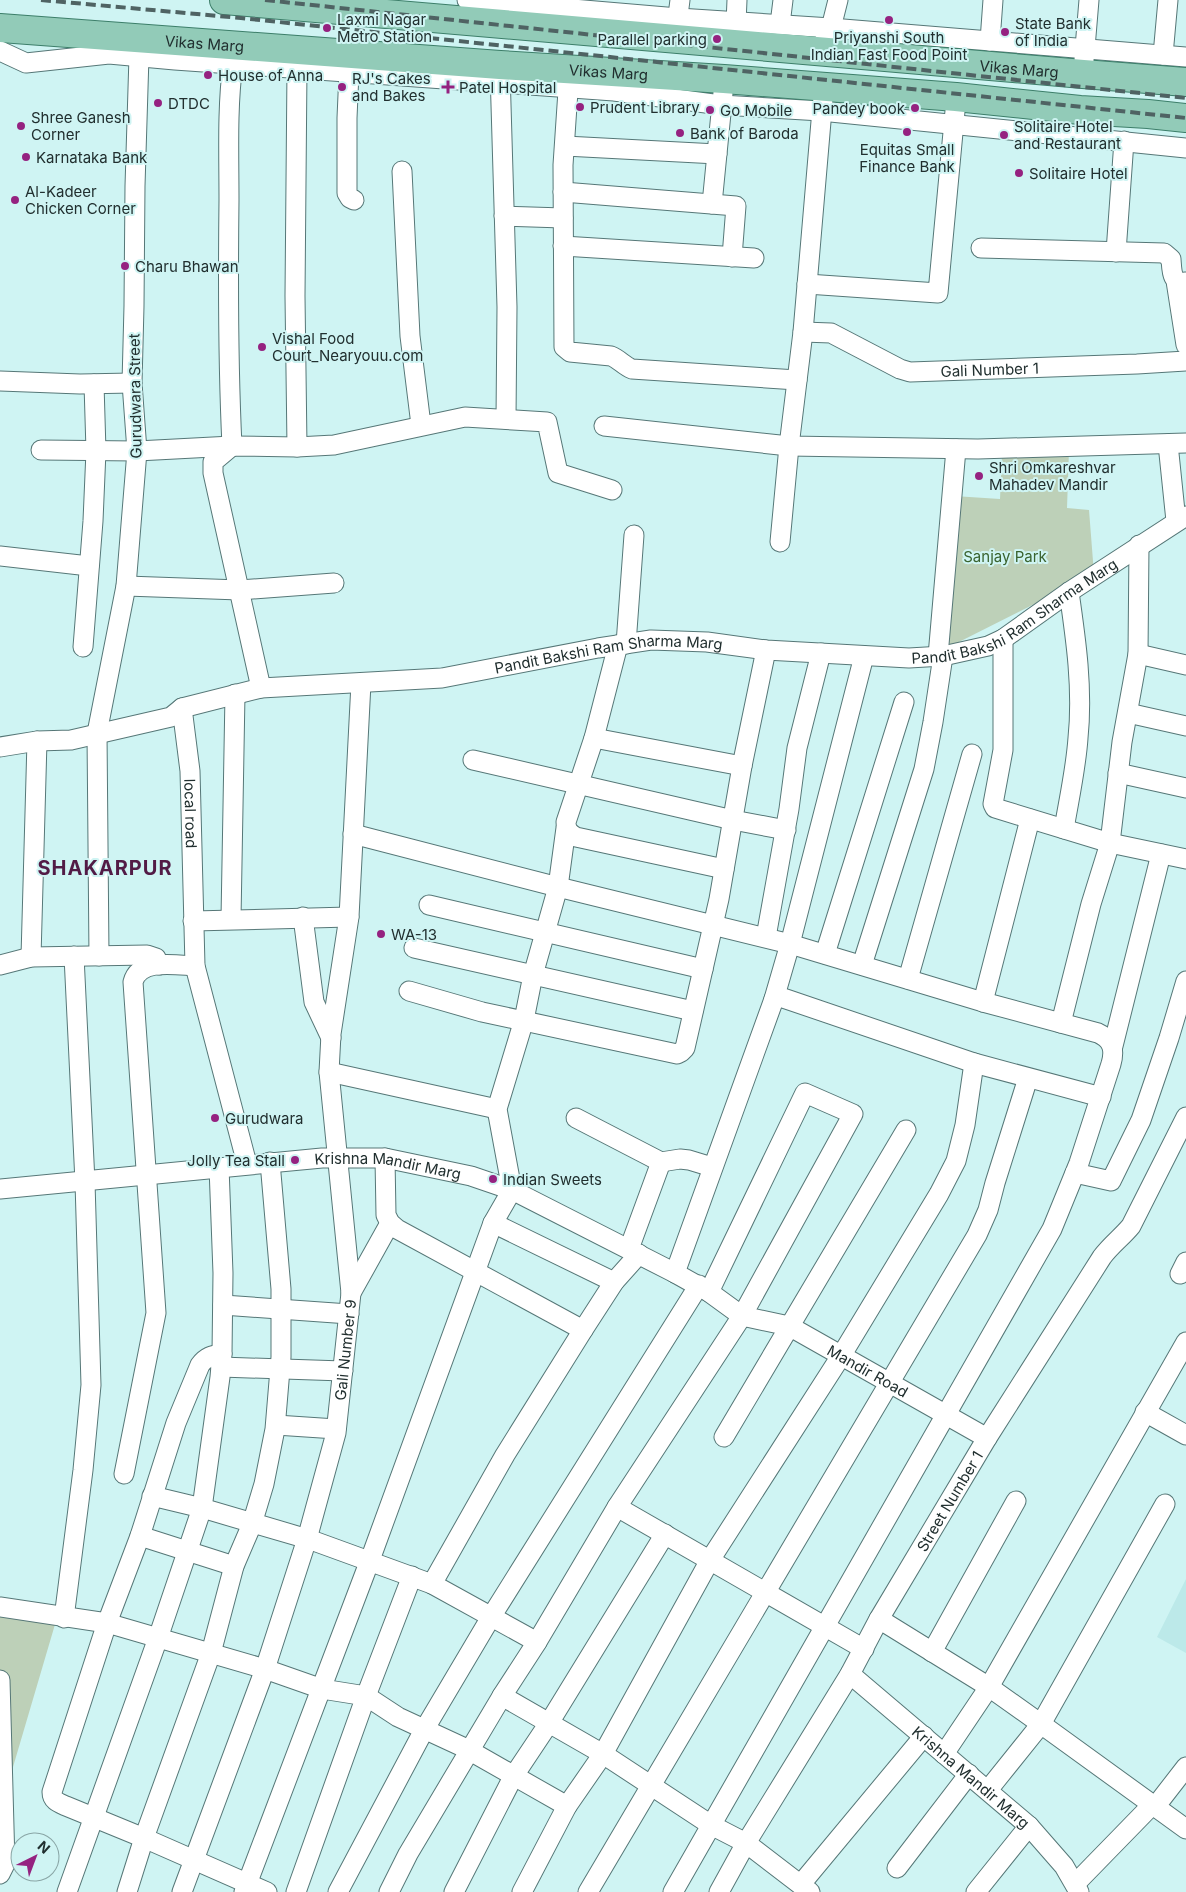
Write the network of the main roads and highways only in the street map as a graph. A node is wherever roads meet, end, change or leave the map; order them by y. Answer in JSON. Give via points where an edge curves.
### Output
{"nodes":[{"id":1,"x":224,"y":0,"type":"edge"},
{"id":2,"x":394,"y":7,"type":"edge"},
{"id":3,"x":464,"y":7,"type":"edge"},
{"id":4,"x":678,"y":19,"type":"edge"},
{"id":5,"x":0,"y":28,"type":"edge"},
{"id":6,"x":35,"y":32,"type":"junction"},
{"id":7,"x":0,"y":44,"type":"edge"},
{"id":8,"x":1186,"y":82,"type":"edge"},
{"id":9,"x":1186,"y":118,"type":"edge"}],
"edges":[{"from":1,"to":2,"type":"main road","name":"Vikas Marg"},
{"from":2,"to":3,"type":"main road","name":"Vikas Marg"},
{"from":3,"to":4,"type":"main road","name":"Vikas Marg"},
{"from":4,"to":8,"type":"main road","name":"Vikas Marg","via":[[826,39],[1084,62]]},
{"from":5,"to":6,"type":"main road","name":"Vikas Marg"},
{"from":6,"to":7,"type":"main road"},
{"from":6,"to":9,"type":"main road","name":"Vikas Marg","via":[[955,110],[1080,110]]}]}
